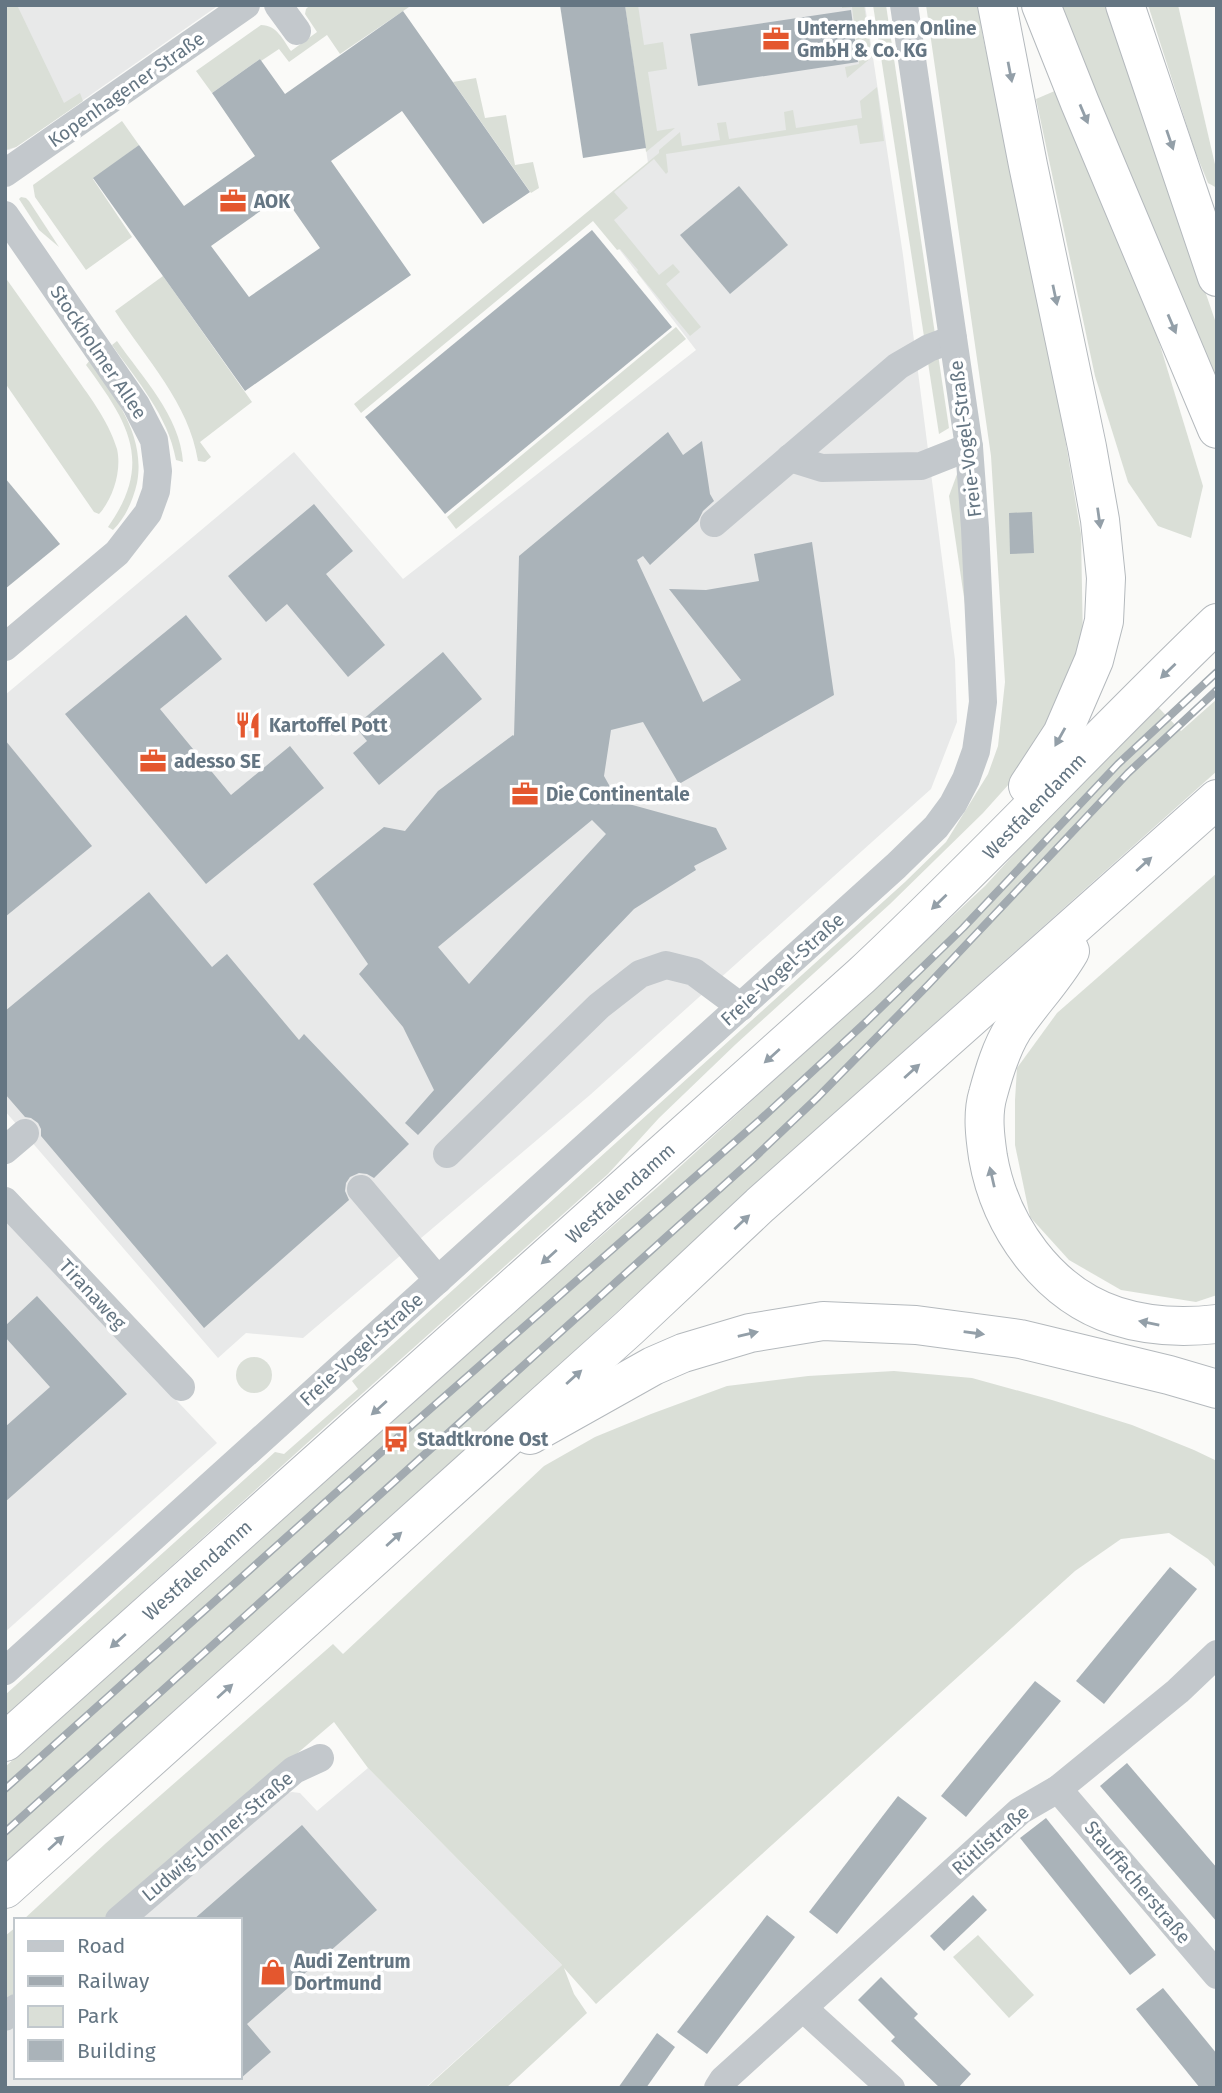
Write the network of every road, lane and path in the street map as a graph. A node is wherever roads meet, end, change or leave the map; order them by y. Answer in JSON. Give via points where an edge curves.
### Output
{"nodes":[{"id":1,"x":246,"y":5,"type":"edge"},
{"id":2,"x":278,"y":5,"type":"edge"},
{"id":3,"x":904,"y":5,"type":"edge"},
{"id":4,"x":997,"y":5,"type":"edge"},
{"id":5,"x":1041,"y":5,"type":"edge"},
{"id":6,"x":1125,"y":5,"type":"edge"},
{"id":7,"x":297,"y":31,"type":"dead end"},
{"id":8,"x":5,"y":173,"type":"edge"},
{"id":9,"x":5,"y":215,"type":"edge"},
{"id":10,"x":1217,"y":277,"type":"edge"},
{"id":11,"x":953,"y":339,"type":"junction"},
{"id":12,"x":1217,"y":429,"type":"edge"},
{"id":13,"x":969,"y":447,"type":"junction"},
{"id":14,"x":790,"y":458,"type":"junction"},
{"id":15,"x":714,"y":523,"type":"dead end"},
{"id":16,"x":1217,"y":624,"type":"edge"},
{"id":17,"x":5,"y":647,"type":"edge"},
{"id":18,"x":1217,"y":799,"type":"edge"},
{"id":19,"x":988,"y":854,"type":"junction"},
{"id":20,"x":1093,"y":910,"type":"junction"},
{"id":21,"x":741,"y":1007,"type":"junction"},
{"id":22,"x":447,"y":1154,"type":"dead end"},
{"id":23,"x":361,"y":1189,"type":"dead end"},
{"id":24,"x":5,"y":1201,"type":"edge"},
{"id":25,"x":438,"y":1280,"type":"junction"},
{"id":26,"x":1217,"y":1324,"type":"edge"},
{"id":27,"x":1087,"y":1355,"type":"junction"},
{"id":28,"x":181,"y":1387,"type":"dead end"},
{"id":29,"x":1217,"y":1389,"type":"edge"},
{"id":30,"x":1217,"y":1411,"type":"edge"},
{"id":31,"x":487,"y":1455,"type":"junction"},
{"id":32,"x":1217,"y":1654,"type":"edge"},
{"id":33,"x":5,"y":1671,"type":"edge"},
{"id":34,"x":5,"y":1742,"type":"edge"},
{"id":35,"x":320,"y":1758,"type":"dead end"},
{"id":36,"x":1058,"y":1788,"type":"junction"},
{"id":37,"x":5,"y":1889,"type":"edge"},
{"id":38,"x":121,"y":1918,"type":"edge"},
{"id":39,"x":1217,"y":1975,"type":"edge"},
{"id":40,"x":803,"y":2008,"type":"junction"},
{"id":41,"x":718,"y":2088,"type":"edge"},
{"id":42,"x":891,"y":2088,"type":"edge"}],
"edges":[{"from":1,"to":8,"type":"street","name":"Kopenhagener Straße"},
{"from":2,"to":7,"type":"street"},
{"from":3,"to":11,"type":"street","name":"Freie-Vogel-Straße"},
{"from":4,"to":19,"type":"highway","one_way":true,"via":[[1087,447],[1106,578],[1104,621],[1094,660],[1072,712]]},
{"from":5,"to":12,"type":"highway","one_way":true},
{"from":6,"to":10,"type":"highway","one_way":true},
{"from":9,"to":17,"type":"street","name":"Stockholmer Allee","via":[[136,405],[154,440],[158,471],[148,513],[125,544]]},
{"from":11,"to":13,"type":"street","name":"Freie-Vogel-Straße"},
{"from":11,"to":14,"type":"street","via":[[898,366]]},
{"from":13,"to":14,"type":"street","via":[[921,466],[822,468]]},
{"from":13,"to":21,"type":"street","name":"Freie-Vogel-Straße","via":[[983,702],[971,767],[936,827]]},
{"from":14,"to":15,"type":"street"},
{"from":16,"to":19,"type":"highway","name":"Westfalendamm","one_way":true},
{"from":20,"to":18,"type":"highway","one_way":true},
{"from":19,"to":34,"type":"highway","name":"Westfalendamm","one_way":true,"via":[[840,995]]},
{"from":26,"to":20,"type":"highway","one_way":true,"via":[[1154,1325],[1115,1316],[1087,1302],[1032,1257],[1008,1221],[992,1182],[984,1134],[987,1097],[998,1063],[1012,1031],[1066,957]]},
{"from":31,"to":20,"type":"highway","one_way":true},
{"from":21,"to":22,"type":"street","via":[[694,972],[666,965],[640,974],[599,1006]]},
{"from":21,"to":25,"type":"street","name":"Freie-Vogel-Straße"},
{"from":23,"to":25,"type":"street"},
{"from":24,"to":28,"type":"street","name":"Tiranaweg"},
{"from":25,"to":33,"type":"street","name":"Freie-Vogel-Straße"},
{"from":27,"to":29,"type":"highway"},
{"from":27,"to":30,"type":"highway"},
{"from":31,"to":27,"type":"highway","one_way":true,"via":[[544,1429],[653,1366],[750,1333],[824,1321],[916,1325],[1020,1339]]},
{"from":37,"to":31,"type":"highway","one_way":true},
{"from":32,"to":36,"type":"street","name":"Rütlistraße"},
{"from":35,"to":38,"type":"street","name":"Ludwig-Lohner-Straße","via":[[294,1770]]},
{"from":36,"to":39,"type":"street","name":"Stauffacherstraße"},
{"from":36,"to":40,"type":"street","name":"Rütlistraße","via":[[1020,1811]]},
{"from":40,"to":41,"type":"street","name":"Rütlistraße"},
{"from":40,"to":42,"type":"street"}]}
